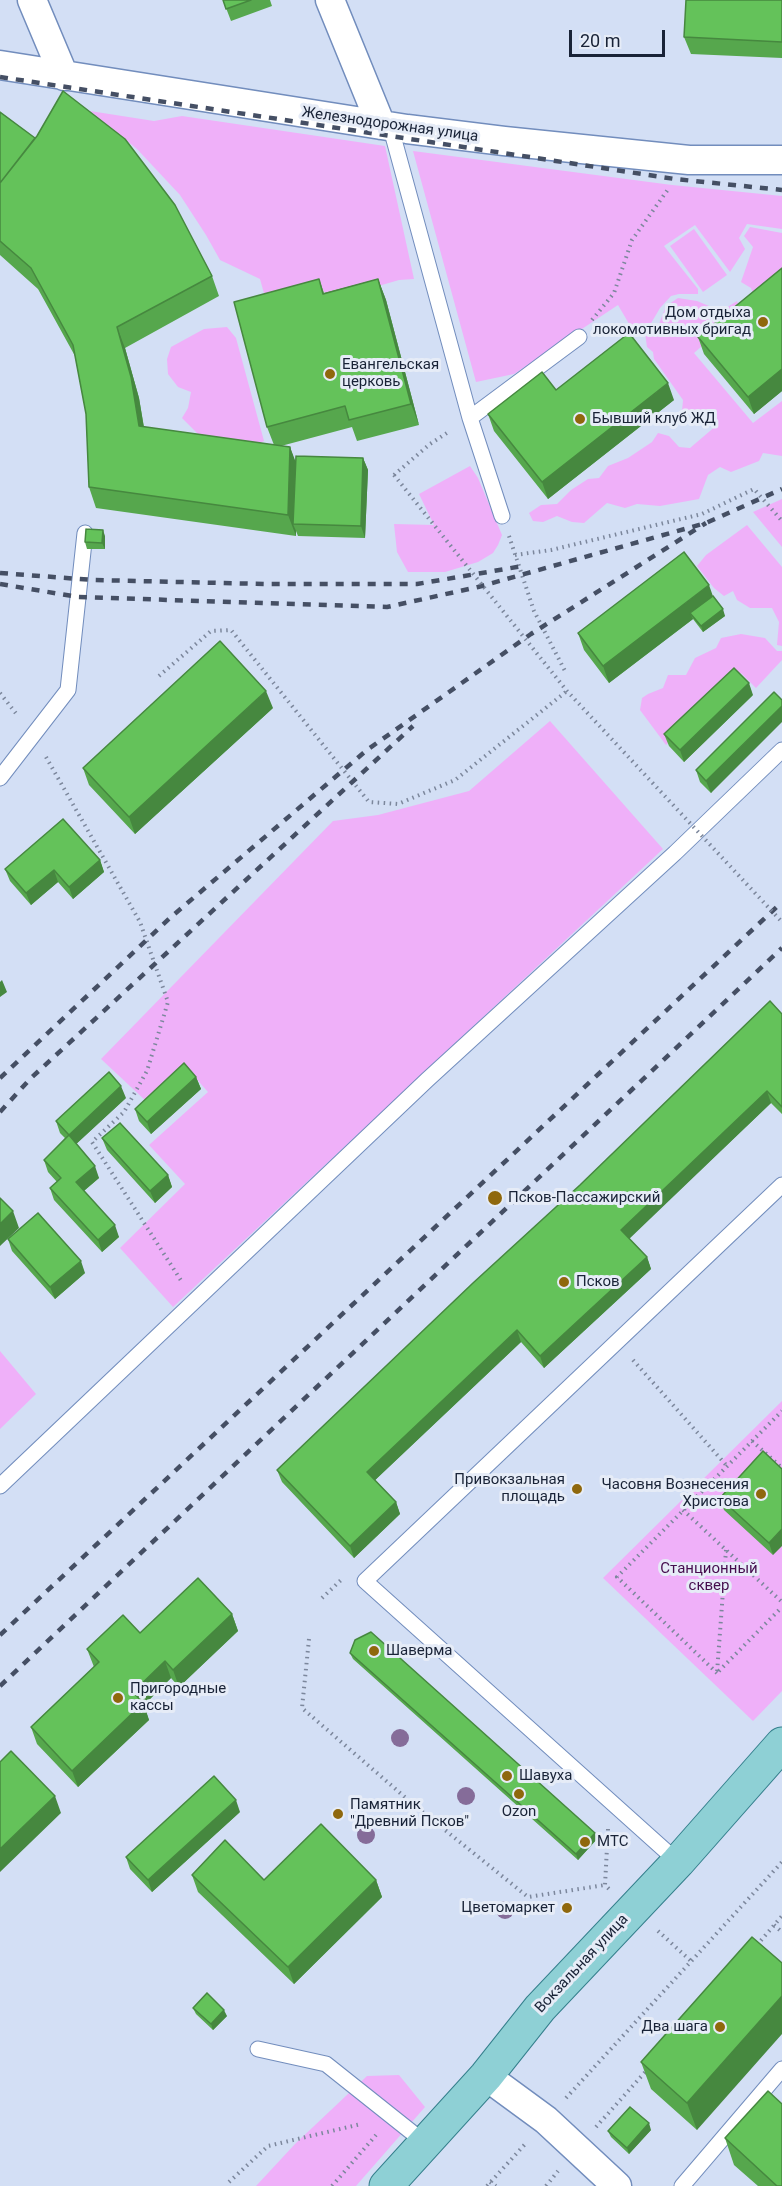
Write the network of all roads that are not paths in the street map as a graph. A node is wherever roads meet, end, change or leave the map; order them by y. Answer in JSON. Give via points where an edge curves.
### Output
{"nodes":[{"id":1,"x":32,"y":0,"type":"edge"},
{"id":2,"x":330,"y":0,"type":"edge"},
{"id":3,"x":0,"y":65,"type":"edge"},
{"id":4,"x":64,"y":76,"type":"junction"},
{"id":5,"x":394,"y":127,"type":"junction"},
{"id":6,"x":782,"y":160,"type":"edge"},
{"id":7,"x":579,"y":337,"type":"road end"},
{"id":8,"x":470,"y":418,"type":"junction"},
{"id":9,"x":502,"y":516,"type":"road end"},
{"id":10,"x":85,"y":533,"type":"edge"},
{"id":11,"x":782,"y":750,"type":"edge"},
{"id":12,"x":0,"y":778,"type":"edge"},
{"id":13,"x":782,"y":1185,"type":"edge"},
{"id":14,"x":0,"y":1486,"type":"edge"},
{"id":15,"x":782,"y":1744,"type":"edge"},
{"id":16,"x":678,"y":1862,"type":"junction"},
{"id":17,"x":258,"y":2049,"type":"dead end"},
{"id":18,"x":486,"y":2076,"type":"junction"},
{"id":19,"x":780,"y":2077,"type":"edge"},
{"id":20,"x":424,"y":2142,"type":"junction"},
{"id":21,"x":386,"y":2186,"type":"edge"},
{"id":22,"x":617,"y":2186,"type":"edge"},
{"id":23,"x":682,"y":2186,"type":"edge"}],
"edges":[{"from":1,"to":4,"type":"street"},
{"from":2,"to":5,"type":"street"},
{"from":3,"to":4,"type":"street","name":"Железнодорожная улица"},
{"from":4,"to":5,"type":"street","name":"Железнодорожная улица"},
{"from":5,"to":6,"type":"street","name":"Железнодорожная улица","via":[[689,160]]},
{"from":5,"to":8,"type":"lane","via":[[393,136]]},
{"from":7,"to":8,"type":"lane"},
{"from":8,"to":9,"type":"lane"},
{"from":10,"to":12,"type":"lane","via":[[68,690]]},
{"from":11,"to":14,"type":"lane"},
{"from":13,"to":16,"type":"lane","via":[[365,1581]]},
{"from":15,"to":16,"type":"main road","name":"Вокзальная улица"},
{"from":16,"to":18,"type":"main road","name":"Вокзальная улица","via":[[540,2008]]},
{"from":17,"to":20,"type":"lane","via":[[326,2064]]},
{"from":18,"to":20,"type":"main road","name":"Вокзальная улица"},
{"from":18,"to":22,"type":"street","via":[[546,2120]]},
{"from":19,"to":23,"type":"lane"},
{"from":20,"to":21,"type":"main road","name":"Вокзальная улица"}]}
